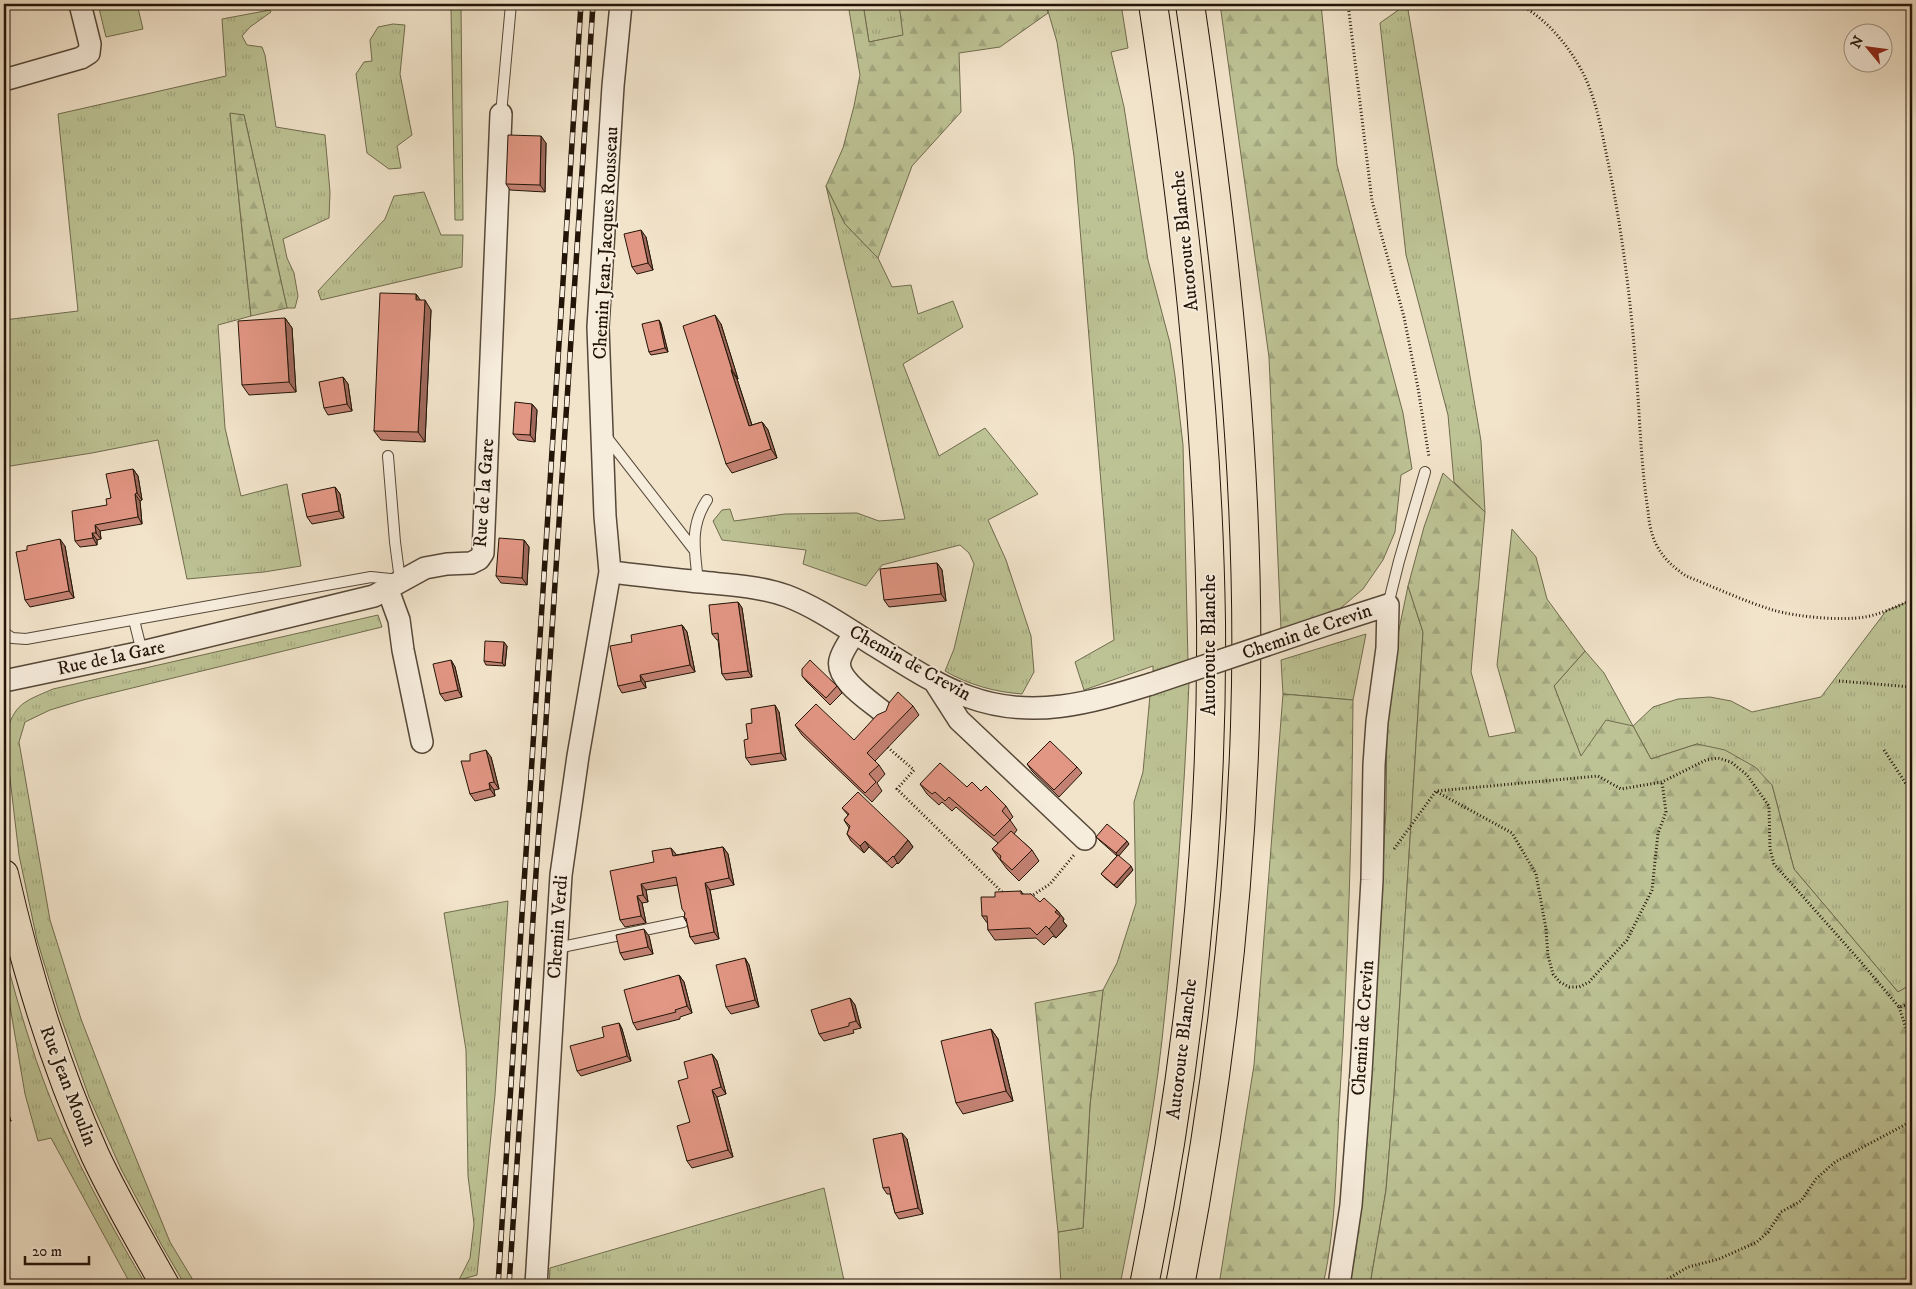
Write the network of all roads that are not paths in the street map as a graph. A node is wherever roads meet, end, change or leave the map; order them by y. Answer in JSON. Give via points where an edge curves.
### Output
{"nodes":[{"id":1,"x":80,"y":4,"type":"edge"},
{"id":2,"x":511,"y":4,"type":"edge"},
{"id":3,"x":621,"y":4,"type":"edge"},
{"id":4,"x":1153,"y":4,"type":"edge"},
{"id":5,"x":1190,"y":4,"type":"edge"},
{"id":6,"x":4,"y":80,"type":"edge"},
{"id":7,"x":501,"y":114,"type":"joint"},
{"id":8,"x":602,"y":431,"type":"junction"},
{"id":9,"x":388,"y":456,"type":"dead end"},
{"id":10,"x":1426,"y":472,"type":"road end"},
{"id":11,"x":707,"y":500,"type":"dead end"},
{"id":12,"x":695,"y":551,"type":"junction"},
{"id":13,"x":610,"y":572,"type":"junction"},
{"id":14,"x":698,"y":582,"type":"junction"},
{"id":15,"x":394,"y":585,"type":"junction"},
{"id":16,"x":1388,"y":605,"type":"junction"},
{"id":17,"x":134,"y":620,"type":"junction"},
{"id":18,"x":854,"y":633,"type":"junction"},
{"id":19,"x":6,"y":634,"type":"dead end"},
{"id":20,"x":142,"y":652,"type":"junction"},
{"id":21,"x":933,"y":679,"type":"junction"},
{"id":22,"x":4,"y":681,"type":"edge"},
{"id":23,"x":883,"y":712,"type":"edge"},
{"id":24,"x":422,"y":742,"type":"dead end"},
{"id":25,"x":1085,"y":839,"type":"road end"},
{"id":26,"x":4,"y":874,"type":"edge"},
{"id":27,"x":683,"y":922,"type":"edge"},
{"id":28,"x":557,"y":948,"type":"junction"},
{"id":29,"x":165,"y":1285,"type":"edge"},
{"id":30,"x":536,"y":1285,"type":"edge"},
{"id":31,"x":1144,"y":1285,"type":"edge"},
{"id":32,"x":1180,"y":1285,"type":"edge"},
{"id":33,"x":1338,"y":1285,"type":"edge"}],
"edges":[{"from":1,"to":6,"type":"street","via":[[90,44],[89,53]]},
{"from":2,"to":7,"type":"lane"},
{"from":3,"to":8,"type":"street","name":"Chemin Jean-Jacques Rousseau","via":[[598,327]]},
{"from":4,"to":31,"type":"main road","name":"Autoroute Blanche","via":[[1179,182],[1199,377],[1211,625],[1205,815],[1189,1001]]},
{"from":5,"to":32,"type":"main road","name":"Autoroute Blanche","via":[[1215,181],[1236,390],[1243,525],[1245,725],[1236,880],[1220,1044]]},
{"from":7,"to":15,"type":"street","name":"Rue de la Gare","via":[[483,553],[470,563],[425,568]]},
{"from":8,"to":12,"type":"lane"},
{"from":8,"to":13,"type":"street","name":"Chemin Jean-Jacques Rousseau"},
{"from":9,"to":15,"type":"lane","via":[[395,542]]},
{"from":10,"to":16,"type":"lane"},
{"from":11,"to":12,"type":"lane","via":[[695,526]]},
{"from":12,"to":14,"type":"lane"},
{"from":13,"to":14,"type":"street","name":"Chemin de Crevin"},
{"from":13,"to":28,"type":"street","name":"Chemin Verdi","via":[[561,875]]},
{"from":14,"to":18,"type":"street","name":"Chemin de Crevin","via":[[787,596]]},
{"from":15,"to":17,"type":"lane","via":[[371,577]]},
{"from":15,"to":20,"type":"street","name":"Rue de la Gare","via":[[374,596]]},
{"from":15,"to":24,"type":"street","via":[[403,650]]},
{"from":16,"to":21,"type":"street","name":"Chemin de Crevin","bridge":true,"via":[[1088,703],[1028,708],[998,706],[969,698]]},
{"from":16,"to":33,"type":"street","name":"Chemin de Crevin","via":[[1387,648],[1374,765],[1372,880],[1361,1072],[1351,1205]]},
{"from":17,"to":19,"type":"lane","via":[[26,639]]},
{"from":17,"to":20,"type":"lane"},
{"from":18,"to":21,"type":"street","name":"Chemin de Crevin"},
{"from":18,"to":23,"type":"street","via":[[839,661],[840,671],[850,684]]},
{"from":20,"to":22,"type":"street","name":"Rue de la Gare"},
{"from":21,"to":25,"type":"street","via":[[959,720]]},
{"from":26,"to":29,"type":"main road","name":"Rue Jean Moulin","via":[[27,969],[64,1079],[118,1201]]},
{"from":27,"to":28,"type":"lane"},
{"from":28,"to":30,"type":"street","name":"Chemin Verdi"}]}
